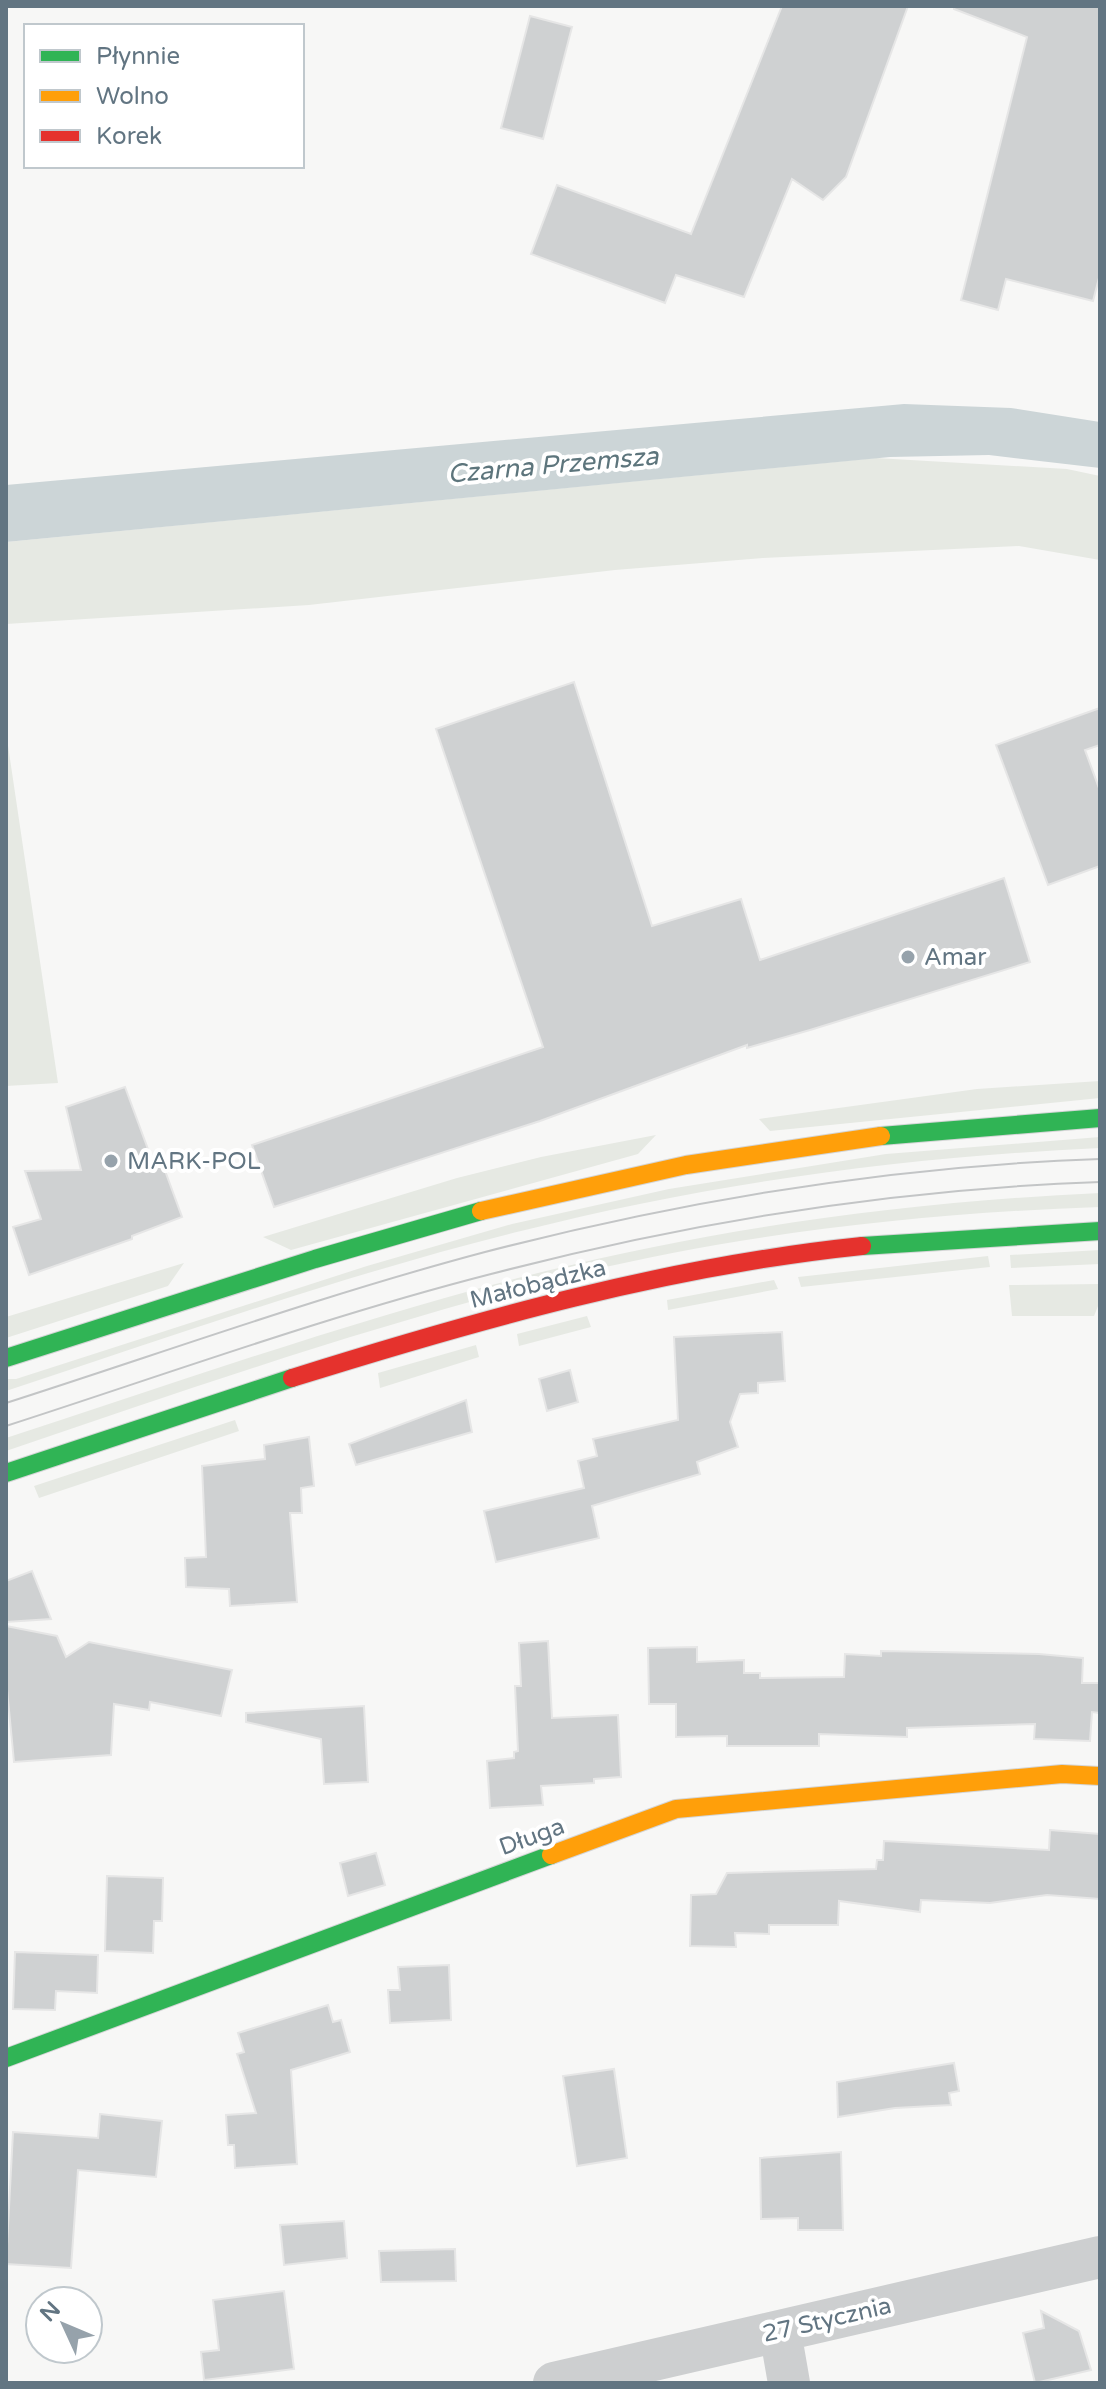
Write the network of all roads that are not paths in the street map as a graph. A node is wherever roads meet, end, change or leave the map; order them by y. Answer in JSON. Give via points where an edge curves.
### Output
{"nodes":[{"id":1,"x":1100,"y":1118,"type":"edge"},
{"id":2,"x":1100,"y":1231,"type":"edge"},
{"id":3,"x":6,"y":1358,"type":"edge"},
{"id":4,"x":6,"y":1473,"type":"edge"},
{"id":5,"x":1100,"y":1776,"type":"edge"},
{"id":6,"x":6,"y":2058,"type":"edge"},
{"id":7,"x":1100,"y":2257,"type":"edge"},
{"id":8,"x":780,"y":2331,"type":"junction"},
{"id":9,"x":554,"y":2383,"type":"edge"},
{"id":10,"x":789,"y":2383,"type":"edge"}],
"edges":[{"from":1,"to":3,"type":"street","via":[[972,1124],[807,1144],[624,1176],[455,1219]]},
{"from":2,"to":4,"type":"street","name":"Małobądzka","via":[[993,1234],[814,1251],[666,1278],[503,1315],[337,1362]]},
{"from":5,"to":6,"type":"street","name":"Długa","via":[[1062,1774],[676,1809]]},
{"from":7,"to":8,"type":"street","name":"27 Stycznia"},
{"from":8,"to":9,"type":"street","name":"27 Stycznia"},
{"from":8,"to":10,"type":"street"}]}
